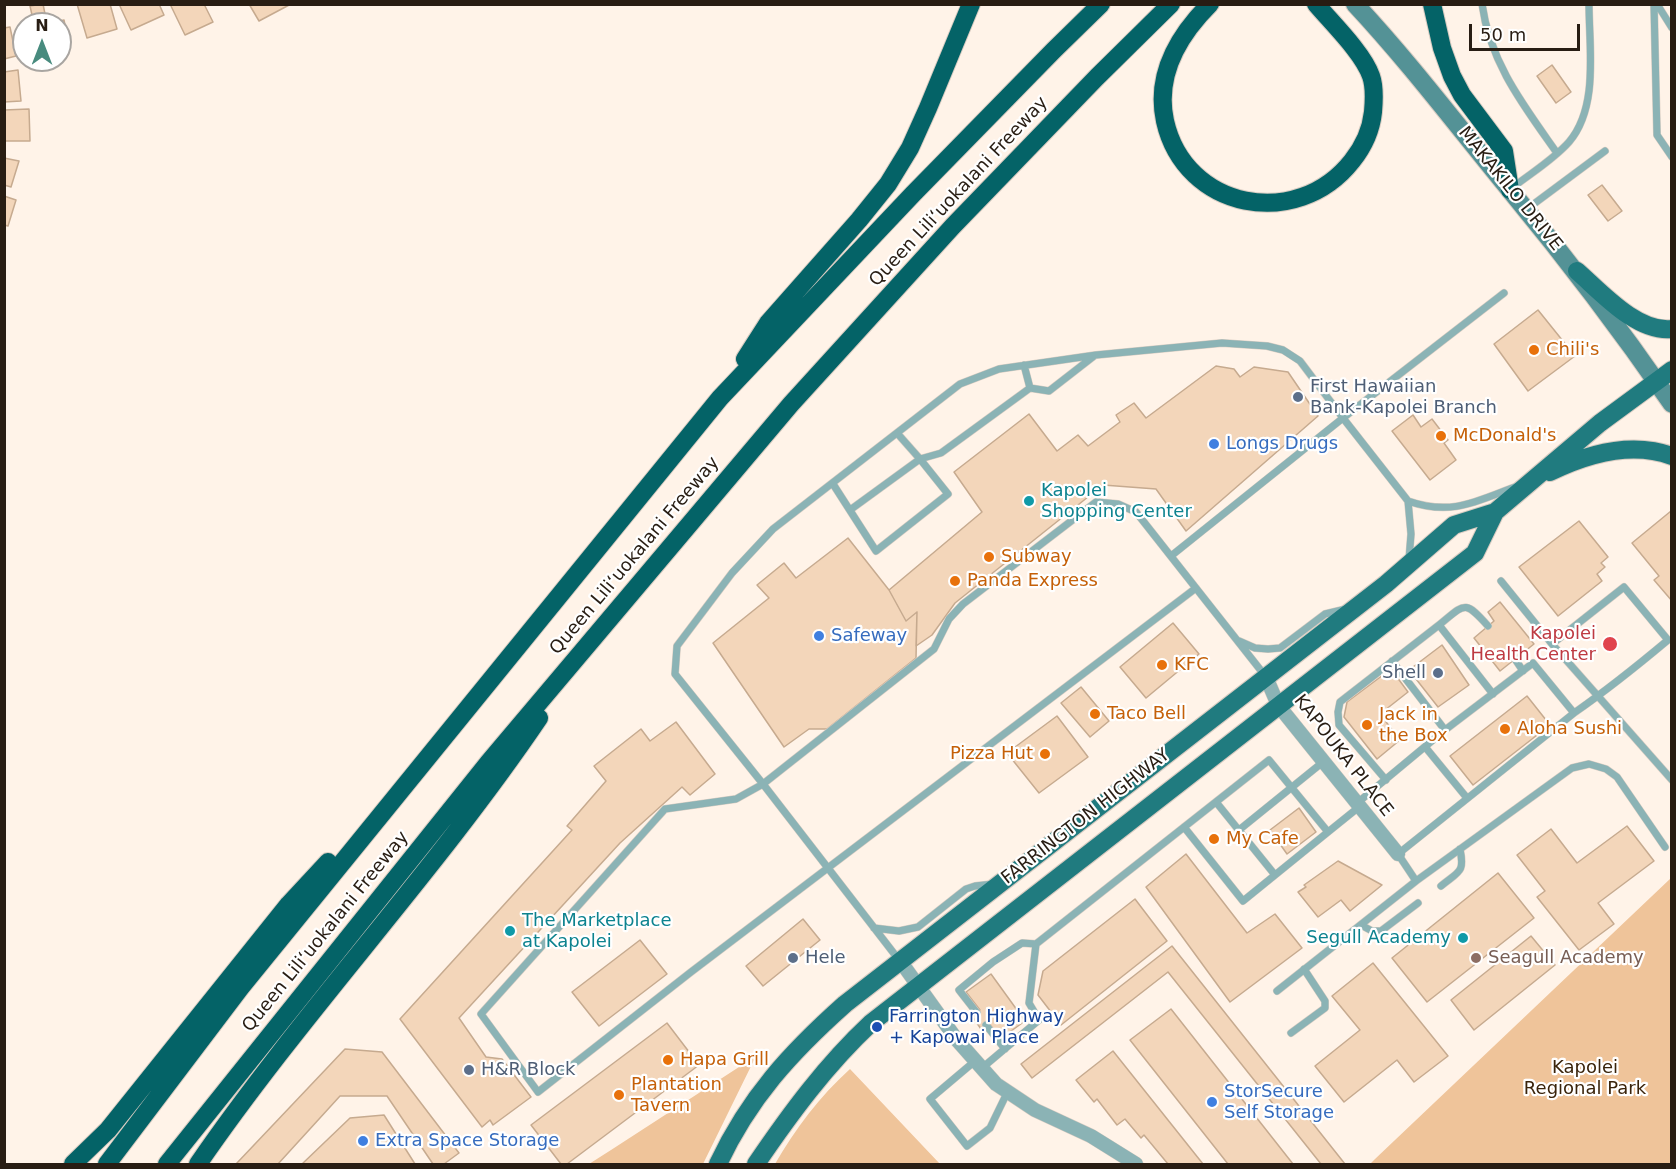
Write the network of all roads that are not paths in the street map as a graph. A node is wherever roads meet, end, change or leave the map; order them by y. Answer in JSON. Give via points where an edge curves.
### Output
{"nodes":[{"id":1,"x":970,"y":4,"type":"edge"},
{"id":2,"x":1101,"y":4,"type":"edge"},
{"id":3,"x":1170,"y":4,"type":"edge"},
{"id":4,"x":1210,"y":4,"type":"edge"},
{"id":5,"x":1316,"y":4,"type":"edge"},
{"id":6,"x":1355,"y":4,"type":"edge"},
{"id":7,"x":1432,"y":4,"type":"edge"},
{"id":8,"x":1482,"y":4,"type":"edge"},
{"id":9,"x":1589,"y":4,"type":"edge"},
{"id":10,"x":1656,"y":4,"type":"edge"},
{"id":11,"x":1671,"y":28,"type":"edge"},
{"id":12,"x":1605,"y":151,"type":"dead end"},
{"id":13,"x":1557,"y":153,"type":"junction"},
{"id":14,"x":1671,"y":158,"type":"edge"},
{"id":15,"x":1510,"y":190,"type":"junction"},
{"id":16,"x":1527,"y":209,"type":"junction"},
{"id":17,"x":1577,"y":271,"type":"junction"},
{"id":18,"x":1503,"y":293,"type":"dead end"},
{"id":19,"x":1671,"y":329,"type":"edge"},
{"id":20,"x":1096,"y":355,"type":"junction"},
{"id":21,"x":1024,"y":365,"type":"junction"},
{"id":22,"x":1671,"y":370,"type":"edge"},
{"id":23,"x":1655,"y":381,"type":"junction"},
{"id":24,"x":1030,"y":388,"type":"junction"},
{"id":25,"x":720,"y":398,"type":"junction"},
{"id":26,"x":1671,"y":404,"type":"edge"},
{"id":27,"x":1343,"y":418,"type":"junction"},
{"id":28,"x":897,"y":434,"type":"junction"},
{"id":29,"x":1671,"y":456,"type":"edge"},
{"id":30,"x":920,"y":459,"type":"junction"},
{"id":31,"x":1534,"y":479,"type":"junction"},
{"id":32,"x":834,"y":484,"type":"junction"},
{"id":33,"x":1408,"y":501,"type":"junction"},
{"id":34,"x":850,"y":510,"type":"junction"},
{"id":35,"x":1495,"y":512,"type":"junction"},
{"id":36,"x":1171,"y":556,"type":"junction"},
{"id":37,"x":1408,"y":565,"type":"junction"},
{"id":38,"x":1501,"y":581,"type":"dead end"},
{"id":39,"x":1196,"y":588,"type":"junction"},
{"id":40,"x":1358,"y":606,"type":"junction"},
{"id":41,"x":1438,"y":625,"type":"junction"},
{"id":42,"x":1488,"y":626,"type":"dead end"},
{"id":43,"x":1239,"y":641,"type":"junction"},
{"id":44,"x":1670,"y":642,"type":"edge"},
{"id":45,"x":591,"y":643,"type":"junction"},
{"id":46,"x":1552,"y":644,"type":"junction"},
{"id":47,"x":1515,"y":660,"type":"dead end"},
{"id":48,"x":1392,"y":661,"type":"junction"},
{"id":49,"x":1523,"y":671,"type":"junction"},
{"id":50,"x":1266,"y":677,"type":"junction"},
{"id":51,"x":1493,"y":694,"type":"junction"},
{"id":52,"x":1597,"y":697,"type":"junction"},
{"id":53,"x":1278,"y":705,"type":"junction"},
{"id":54,"x":1574,"y":713,"type":"junction"},
{"id":55,"x":1445,"y":730,"type":"junction"},
{"id":56,"x":444,"y":738,"type":"junction"},
{"id":57,"x":1426,"y":748,"type":"junction"},
{"id":58,"x":1323,"y":762,"type":"junction"},
{"id":59,"x":1386,"y":780,"type":"junction"},
{"id":60,"x":1671,"y":780,"type":"edge"},
{"id":61,"x":764,"y":784,"type":"junction"},
{"id":62,"x":1292,"y":788,"type":"junction"},
{"id":63,"x":1467,"y":798,"type":"junction"},
{"id":64,"x":1216,"y":802,"type":"junction"},
{"id":65,"x":1357,"y":805,"type":"junction"},
{"id":66,"x":1184,"y":827,"type":"junction"},
{"id":67,"x":1239,"y":830,"type":"junction"},
{"id":68,"x":1328,"y":832,"type":"junction"},
{"id":69,"x":1665,"y":847,"type":"dead end"},
{"id":70,"x":1460,"y":849,"type":"junction"},
{"id":71,"x":1398,"y":854,"type":"junction"},
{"id":72,"x":828,"y":870,"type":"junction"},
{"id":73,"x":1275,"y":875,"type":"junction"},
{"id":74,"x":1416,"y":881,"type":"junction"},
{"id":75,"x":1002,"y":883,"type":"junction"},
{"id":76,"x":1441,"y":885,"type":"dead end"},
{"id":77,"x":1418,"y":903,"type":"dead end"},
{"id":78,"x":1361,"y":925,"type":"junction"},
{"id":79,"x":874,"y":928,"type":"junction"},
{"id":80,"x":1036,"y":944,"type":"junction"},
{"id":81,"x":901,"y":962,"type":"junction"},
{"id":82,"x":1304,"y":969,"type":"junction"},
{"id":83,"x":920,"y":986,"type":"junction"},
{"id":84,"x":1277,"y":991,"type":"dead end"},
{"id":85,"x":977,"y":1013,"type":"dead end"},
{"id":86,"x":986,"y":1025,"type":"dead end"},
{"id":87,"x":1291,"y":1033,"type":"dead end"},
{"id":88,"x":1005,"y":1049,"type":"junction"},
{"id":89,"x":979,"y":1065,"type":"junction"},
{"id":90,"x":1007,"y":1093,"type":"junction"},
{"id":91,"x":109,"y":1161,"type":"edge"},
{"id":92,"x":73,"y":1164,"type":"edge"},
{"id":93,"x":167,"y":1164,"type":"edge"},
{"id":94,"x":198,"y":1164,"type":"edge"},
{"id":95,"x":718,"y":1164,"type":"edge"},
{"id":96,"x":756,"y":1164,"type":"edge"},
{"id":97,"x":1136,"y":1164,"type":"edge"}],
"edges":[{"from":1,"to":25,"type":"highway","via":[[910,148],[888,184],[768,323]]},
{"from":2,"to":25,"type":"highway","name":"Queen Liliʻuokalani Freeway"},
{"from":3,"to":45,"type":"highway","name":"Queen Liliʻuokalani Freeway","via":[[945,234],[791,404]]},
{"from":4,"to":5,"type":"highway","via":[[1184,33],[1170,59],[1163,87],[1165,122],[1176,151],[1192,171],[1222,193],[1256,204],[1296,201],[1320,190],[1348,167],[1368,135],[1374,100],[1371,77]]},
{"from":6,"to":15,"type":"main road","name":"MAKAKILO DRIVE"},
{"from":7,"to":15,"type":"highway","via":[[1452,76],[1504,151]]},
{"from":8,"to":13,"type":"lane","via":[[1489,40],[1503,72]]},
{"from":9,"to":13,"type":"lane","via":[[1587,108],[1575,135]]},
{"from":10,"to":11,"type":"lane"},
{"from":10,"to":14,"type":"lane","via":[[1657,135]]},
{"from":12,"to":16,"type":"lane"},
{"from":13,"to":15,"type":"lane"},
{"from":15,"to":16,"type":"main road","name":"MAKAKILO DRIVE"},
{"from":16,"to":17,"type":"main road","name":"MAKAKILO DRIVE"},
{"from":17,"to":19,"type":"main road","via":[[1629,316],[1648,326]]},
{"from":17,"to":23,"type":"main road","name":"MAKAKILO DRIVE"},
{"from":18,"to":27,"type":"lane"},
{"from":20,"to":21,"type":"lane"},
{"from":20,"to":24,"type":"lane","via":[[1049,392]]},
{"from":20,"to":27,"type":"lane","via":[[1222,343],[1283,350],[1300,361]]},
{"from":21,"to":24,"type":"lane"},
{"from":21,"to":28,"type":"lane","via":[[999,369],[960,384]]},
{"from":22,"to":23,"type":"main road","name":"FARRINGTON HIGHWAY"},
{"from":23,"to":26,"type":"main road","name":"MAKAKILO DRIVE"},
{"from":23,"to":31,"type":"main road","name":"FARRINGTON HIGHWAY"},
{"from":24,"to":30,"type":"lane","via":[[941,453]]},
{"from":25,"to":56,"type":"highway","name":"Queen Liliʻuokalani Freeway"},
{"from":27,"to":33,"type":"lane"},
{"from":27,"to":36,"type":"lane"},
{"from":28,"to":30,"type":"lane"},
{"from":28,"to":32,"type":"lane"},
{"from":29,"to":31,"type":"main road","via":[[1644,449],[1615,451],[1569,463]]},
{"from":30,"to":34,"type":"lane"},
{"from":30,"to":34,"type":"lane","via":[[948,494],[876,551]]},
{"from":31,"to":33,"type":"lane","via":[[1471,504],[1440,508]]},
{"from":31,"to":35,"type":"main road","name":"FARRINGTON HIGHWAY"},
{"from":32,"to":34,"type":"lane"},
{"from":32,"to":61,"type":"lane","via":[[773,530],[732,573],[676,646],[675,674]]},
{"from":33,"to":37,"type":"lane","via":[[1412,534]]},
{"from":35,"to":37,"type":"main road","name":"FARRINGTON HIGHWAY","via":[[1454,525]]},
{"from":35,"to":53,"type":"main road","name":"FARRINGTON HIGHWAY","via":[[1475,553]]},
{"from":36,"to":39,"type":"lane"},
{"from":36,"to":61,"type":"lane","via":[[1136,512],[1118,504],[1096,502],[963,604],[949,619],[934,649]]},
{"from":37,"to":40,"type":"main road","name":"FARRINGTON HIGHWAY"},
{"from":38,"to":46,"type":"lane"},
{"from":39,"to":43,"type":"lane"},
{"from":39,"to":72,"type":"lane"},
{"from":40,"to":43,"type":"lane","via":[[1325,614],[1280,648],[1256,648]]},
{"from":40,"to":50,"type":"main road","name":"FARRINGTON HIGHWAY"},
{"from":41,"to":42,"type":"lane","via":[[1467,606]]},
{"from":41,"to":48,"type":"lane"},
{"from":41,"to":51,"type":"lane"},
{"from":43,"to":50,"type":"lane"},
{"from":44,"to":46,"type":"lane","via":[[1624,587]]},
{"from":44,"to":52,"type":"lane"},
{"from":45,"to":93,"type":"highway","name":"Queen Liliʻuokalani Freeway","via":[[488,763]]},
{"from":45,"to":94,"type":"highway","via":[[496,782],[269,1067]]},
{"from":46,"to":52,"type":"lane"},
{"from":47,"to":49,"type":"lane"},
{"from":48,"to":55,"type":"lane"},
{"from":48,"to":59,"type":"lane","via":[[1340,702],[1338,712],[1339,725]]},
{"from":49,"to":51,"type":"lane"},
{"from":49,"to":54,"type":"lane","via":[[1533,663]]},
{"from":50,"to":53,"type":"street","name":"KAPOUKA PLACE"},
{"from":50,"to":75,"type":"main road","name":"FARRINGTON HIGHWAY"},
{"from":51,"to":55,"type":"lane"},
{"from":52,"to":54,"type":"lane"},
{"from":52,"to":60,"type":"lane"},
{"from":53,"to":58,"type":"street","name":"KAPOUKA PLACE"},
{"from":53,"to":83,"type":"main road","name":"FARRINGTON HIGHWAY"},
{"from":54,"to":63,"type":"lane"},
{"from":55,"to":57,"type":"lane"},
{"from":56,"to":91,"type":"highway","name":"Queen Liliʻuokalani Freeway","via":[[241,987]]},
{"from":56,"to":92,"type":"highway","via":[[289,904],[108,1130]]},
{"from":57,"to":59,"type":"lane"},
{"from":57,"to":63,"type":"lane"},
{"from":58,"to":62,"type":"lane"},
{"from":58,"to":65,"type":"street","name":"KAPOUKA PLACE"},
{"from":59,"to":65,"type":"lane"},
{"from":61,"to":72,"type":"lane"},
{"from":61,"to":72,"type":"lane","via":[[736,799],[665,809],[481,1014],[538,1092]]},
{"from":62,"to":64,"type":"lane","via":[[1269,760]]},
{"from":62,"to":67,"type":"lane"},
{"from":62,"to":68,"type":"lane"},
{"from":63,"to":71,"type":"lane"},
{"from":64,"to":66,"type":"lane"},
{"from":64,"to":67,"type":"lane"},
{"from":65,"to":68,"type":"lane"},
{"from":65,"to":71,"type":"street","name":"KAPOUKA PLACE"},
{"from":66,"to":73,"type":"lane","via":[[1243,901]]},
{"from":66,"to":80,"type":"lane"},
{"from":67,"to":73,"type":"lane"},
{"from":68,"to":73,"type":"lane"},
{"from":69,"to":70,"type":"lane","via":[[1617,777],[1589,764],[1572,768]]},
{"from":70,"to":74,"type":"lane"},
{"from":70,"to":76,"type":"lane","via":[[1461,870]]},
{"from":71,"to":74,"type":"lane"},
{"from":72,"to":79,"type":"lane"},
{"from":74,"to":78,"type":"lane"},
{"from":75,"to":79,"type":"lane","via":[[975,885],[918,927],[899,931]]},
{"from":75,"to":81,"type":"main road","name":"FARRINGTON HIGHWAY"},
{"from":77,"to":78,"type":"lane","via":[[1381,931]]},
{"from":78,"to":82,"type":"lane"},
{"from":79,"to":81,"type":"lane"},
{"from":80,"to":85,"type":"lane","via":[[1022,943],[959,990]]},
{"from":80,"to":88,"type":"lane","via":[[1029,1004],[1040,1020]]},
{"from":81,"to":83,"type":"street"},
{"from":81,"to":95,"type":"main road","name":"FARRINGTON HIGHWAY","via":[[845,1004],[773,1074],[744,1115]]},
{"from":82,"to":84,"type":"lane"},
{"from":82,"to":87,"type":"lane","via":[[1325,1001],[1325,1008]]},
{"from":83,"to":89,"type":"street","via":[[957,1041]]},
{"from":83,"to":96,"type":"main road","name":"FARRINGTON HIGHWAY","via":[[871,1023],[839,1054]]},
{"from":86,"to":88,"type":"lane"},
{"from":88,"to":89,"type":"lane"},
{"from":89,"to":90,"type":"street"},
{"from":89,"to":90,"type":"lane","via":[[930,1100],[967,1146],[990,1128]]},
{"from":90,"to":97,"type":"street"}]}
